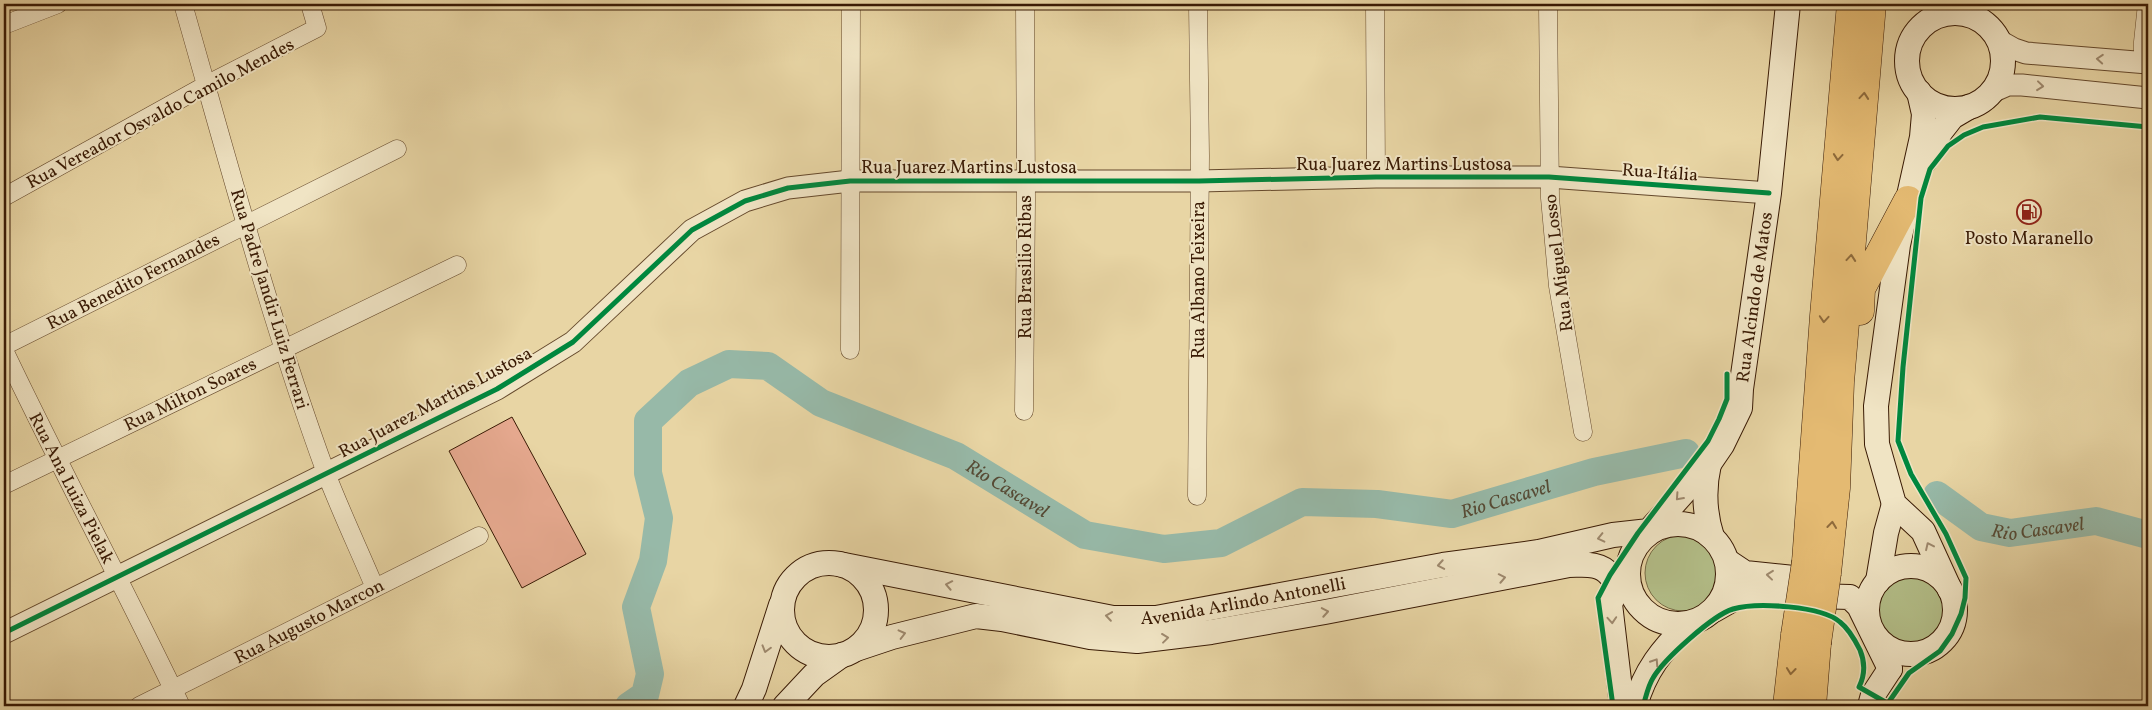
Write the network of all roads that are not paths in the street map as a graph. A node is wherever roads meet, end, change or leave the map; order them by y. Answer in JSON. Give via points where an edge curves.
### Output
{"nodes":[{"id":1,"x":58,"y":4,"type":"edge"},
{"id":2,"x":183,"y":4,"type":"edge"},
{"id":3,"x":310,"y":4,"type":"edge"},
{"id":4,"x":851,"y":4,"type":"edge"},
{"id":5,"x":1025,"y":4,"type":"edge"},
{"id":6,"x":1198,"y":4,"type":"edge"},
{"id":7,"x":1375,"y":4,"type":"edge"},
{"id":8,"x":1548,"y":4,"type":"edge"},
{"id":9,"x":1788,"y":4,"type":"edge"},
{"id":10,"x":1851,"y":4,"type":"edge"},
{"id":11,"x":1872,"y":4,"type":"edge"},
{"id":12,"x":1940,"y":4,"type":"edge"},
{"id":13,"x":2147,"y":4,"type":"edge"},
{"id":14,"x":1974,"y":11,"type":"edge"},
{"id":15,"x":1924,"y":24,"type":"junction"},
{"id":16,"x":4,"y":25,"type":"edge"},
{"id":17,"x":1998,"y":40,"type":"junction"},
{"id":18,"x":2146,"y":62,"type":"edge"},
{"id":19,"x":206,"y":85,"type":"junction"},
{"id":20,"x":1919,"y":92,"type":"junction"},
{"id":21,"x":1992,"y":92,"type":"junction"},
{"id":22,"x":2148,"y":98,"type":"edge"},
{"id":23,"x":1969,"y":107,"type":"junction"},
{"id":24,"x":397,"y":149,"type":"dead end"},
{"id":25,"x":1376,"y":177,"type":"junction"},
{"id":26,"x":1549,"y":177,"type":"junction"},
{"id":27,"x":850,"y":181,"type":"junction"},
{"id":28,"x":1025,"y":181,"type":"junction"},
{"id":29,"x":1199,"y":181,"type":"junction"},
{"id":30,"x":1769,"y":193,"type":"junction"},
{"id":31,"x":4,"y":198,"type":"edge"},
{"id":32,"x":1908,"y":200,"type":"junction"},
{"id":33,"x":246,"y":225,"type":"junction"},
{"id":34,"x":457,"y":265,"type":"dead end"},
{"id":35,"x":4,"y":346,"type":"edge"},
{"id":36,"x":285,"y":348,"type":"junction"},
{"id":37,"x":4,"y":350,"type":"edge"},
{"id":38,"x":850,"y":350,"type":"dead end"},
{"id":39,"x":1024,"y":411,"type":"dead end"},
{"id":40,"x":1583,"y":432,"type":"dead end"},
{"id":41,"x":56,"y":459,"type":"junction"},
{"id":42,"x":1709,"y":464,"type":"junction"},
{"id":43,"x":326,"y":474,"type":"junction"},
{"id":44,"x":4,"y":484,"type":"edge"},
{"id":45,"x":1836,"y":488,"type":"junction"},
{"id":46,"x":1197,"y":496,"type":"dead end"},
{"id":47,"x":1894,"y":504,"type":"junction"},
{"id":48,"x":1650,"y":531,"type":"junction"},
{"id":49,"x":479,"y":536,"type":"dead end"},
{"id":50,"x":1712,"y":537,"type":"junction"},
{"id":51,"x":1727,"y":561,"type":"junction"},
{"id":52,"x":839,"y":564,"type":"junction"},
{"id":53,"x":1816,"y":567,"type":"junction"},
{"id":54,"x":1627,"y":576,"type":"junction"},
{"id":55,"x":118,"y":577,"type":"junction"},
{"id":56,"x":1878,"y":581,"type":"junction"},
{"id":57,"x":375,"y":588,"type":"junction"},
{"id":58,"x":1950,"y":590,"type":"junction"},
{"id":59,"x":782,"y":603,"type":"junction"},
{"id":60,"x":1712,"y":612,"type":"junction"},
{"id":61,"x":1688,"y":624,"type":"junction"},
{"id":62,"x":4,"y":633,"type":"edge"},
{"id":63,"x":1875,"y":634,"type":"junction"},
{"id":64,"x":1806,"y":639,"type":"junction"},
{"id":65,"x":1930,"y":650,"type":"junction"},
{"id":66,"x":849,"y":652,"type":"junction"},
{"id":67,"x":1890,"y":669,"type":"junction"},
{"id":68,"x":173,"y":689,"type":"junction"},
{"id":69,"x":139,"y":706,"type":"edge"},
{"id":70,"x":181,"y":706,"type":"edge"},
{"id":71,"x":746,"y":706,"type":"edge"},
{"id":72,"x":785,"y":706,"type":"edge"},
{"id":73,"x":1622,"y":706,"type":"edge"},
{"id":74,"x":1634,"y":706,"type":"edge"},
{"id":75,"x":1787,"y":706,"type":"edge"},
{"id":76,"x":1812,"y":706,"type":"edge"},
{"id":77,"x":1870,"y":706,"type":"edge"}],
"edges":[{"from":1,"to":16,"type":"street"},
{"from":2,"to":19,"type":"street","name":"Rua Padre Jandir Luiz Ferrari"},
{"from":3,"to":19,"type":"street","name":"Rua Vereador Osvaldo Camilo Mendes","via":[[317,28]]},
{"from":4,"to":27,"type":"street"},
{"from":5,"to":28,"type":"street","name":"Rua Brasilio Ribas"},
{"from":6,"to":29,"type":"street","name":"Rua Albano Teixeira"},
{"from":7,"to":25,"type":"street"},
{"from":8,"to":26,"type":"street","name":"Rua Miguel Losso"},
{"from":9,"to":30,"type":"main road","name":"Rua Alcindo de Matos"},
{"from":10,"to":53,"type":"highway","one_way":true,"via":[[1825,306]]},
{"from":45,"to":11,"type":"highway","one_way":true,"via":[[1840,382]]},
{"from":12,"to":15,"type":"main road"},
{"from":13,"to":18,"type":"street","via":[[2143,42]]},
{"from":14,"to":15,"type":"main road","via":[[1936,16]]},
{"from":14,"to":17,"type":"main road"},
{"from":15,"to":20,"type":"main road","via":[[1914,35],[1908,50],[1907,65]]},
{"from":18,"to":17,"type":"street","one_way":true,"via":[[2026,53]]},
{"from":17,"to":21,"type":"main road","via":[[2003,53],[2003,67]]},
{"from":19,"to":31,"type":"street","name":"Rua Vereador Osvaldo Camilo Mendes"},
{"from":19,"to":33,"type":"street","name":"Rua Padre Jandir Luiz Ferrari"},
{"from":20,"to":23,"type":"main road","via":[[1942,107]]},
{"from":20,"to":32,"type":"main road","via":[[1924,114],[1922,137]]},
{"from":21,"to":22,"type":"street","one_way":true,"via":[[2022,85]]},
{"from":21,"to":23,"type":"main road"},
{"from":23,"to":32,"type":"main road","via":[[1952,117],[1941,131]]},
{"from":24,"to":33,"type":"street","name":"Rua Benedito Fernandes"},
{"from":25,"to":26,"type":"street","name":"Rua Juarez Martins Lustosa"},
{"from":25,"to":29,"type":"street","name":"Rua Juarez Martins Lustosa"},
{"from":26,"to":30,"type":"street","name":"Rua Itália"},
{"from":26,"to":40,"type":"street","name":"Rua Miguel Losso","via":[[1558,286]]},
{"from":27,"to":28,"type":"street","name":"Rua Juarez Martins Lustosa"},
{"from":27,"to":38,"type":"street"},
{"from":27,"to":43,"type":"street","name":"Rua Juarez Martins Lustosa","via":[[788,188],[745,201],[692,230],[573,342],[497,389]]},
{"from":28,"to":29,"type":"street","name":"Rua Juarez Martins Lustosa"},
{"from":28,"to":39,"type":"street","name":"Rua Brasilio Ribas"},
{"from":29,"to":46,"type":"street","name":"Rua Albano Teixeira"},
{"from":30,"to":42,"type":"main road","name":"Rua Alcindo de Matos","via":[[1740,389],[1740,408]]},
{"from":32,"to":45,"type":"highway","via":[[1862,289],[1850,425]]},
{"from":32,"to":47,"type":"main road","via":[[1898,244],[1876,406],[1877,444]]},
{"from":33,"to":35,"type":"street","name":"Rua Benedito Fernandes"},
{"from":33,"to":36,"type":"street","name":"Rua Padre Jandir Luiz Ferrari"},
{"from":34,"to":36,"type":"street","name":"Rua Milton Soares"},
{"from":36,"to":41,"type":"street","name":"Rua Milton Soares"},
{"from":36,"to":43,"type":"street","name":"Rua Padre Jandir Luiz Ferrari"},
{"from":37,"to":41,"type":"street","name":"Rua Ana Luiza Pielak"},
{"from":41,"to":44,"type":"street","name":"Rua Milton Soares"},
{"from":41,"to":55,"type":"street","name":"Rua Ana Luiza Pielak"},
{"from":42,"to":48,"type":"main road","name":"Rua Alcindo de Matos","one_way":true},
{"from":42,"to":50,"type":"main road","name":"Rua Alcindo de Matos","via":[[1705,516]]},
{"from":43,"to":55,"type":"street","name":"Rua Juarez Martins Lustosa"},
{"from":43,"to":57,"type":"street","name":"Rua Padre Jandir Luiz Ferrari"},
{"from":53,"to":45,"type":"highway","one_way":true},
{"from":47,"to":56,"type":"main road"},
{"from":58,"to":47,"type":"main road","one_way":true,"via":[[1923,531]]},
{"from":48,"to":50,"type":"main road","via":[[1665,525],[1682,524],[1698,528]]},
{"from":48,"to":52,"type":"main road","name":"Avenida Arlindo Antonelli","one_way":true,"via":[[1156,618],[1112,618]]},
{"from":48,"to":54,"type":"main road","via":[[1637,543],[1629,559]]},
{"from":49,"to":57,"type":"street","name":"Rua Augusto Marcon"},
{"from":50,"to":51,"type":"main road"},
{"from":56,"to":51,"type":"main road","one_way":true,"via":[[1854,584],[1745,573]]},
{"from":51,"to":60,"type":"main road","via":[[1726,588]]},
{"from":52,"to":59,"type":"main road","name":"Avenida Arlindo Antonelli","via":[[823,563],[808,567],[791,582]]},
{"from":52,"to":66,"type":"main road","name":"Avenida Arlindo Antonelli","via":[[853,569],[865,580],[873,593],[876,608],[874,624],[867,638]]},
{"from":53,"to":64,"type":"highway","bridge":true},
{"from":54,"to":61,"type":"main road","via":[[1631,594],[1640,608],[1654,619]]},
{"from":66,"to":54,"type":"main road","name":"Avenida Arlindo Antonelli","one_way":true,"via":[[892,637],[976,616],[1090,637],[1137,641],[1315,614],[1569,564],[1592,565],[1605,568],[1610,574]]},
{"from":54,"to":73,"type":"main road","one_way":true,"via":[[1610,604]]},
{"from":55,"to":62,"type":"street","name":"Rua Juarez Martins Lustosa"},
{"from":55,"to":68,"type":"street","name":"Rua Ana Luiza Pielak"},
{"from":56,"to":58,"type":"main road","via":[[1898,568],[1910,566],[1934,573]]},
{"from":56,"to":63,"type":"main road","via":[[1867,607]]},
{"from":57,"to":68,"type":"street","name":"Rua Augusto Marcon"},
{"from":58,"to":65,"type":"main road","via":[[1955,603],[1955,617],[1942,642]]},
{"from":59,"to":66,"type":"main road","name":"Avenida Arlindo Antonelli","via":[[782,619],[798,645],[811,654],[826,657]]},
{"from":59,"to":71,"type":"main road","name":"Avenida Arlindo Antonelli","one_way":true},
{"from":60,"to":61,"type":"main road"},
{"from":60,"to":63,"type":"main road","via":[[1742,594],[1850,598],[1859,606]]},
{"from":74,"to":61,"type":"main road","one_way":true,"via":[[1641,684],[1664,648]]},
{"from":63,"to":65,"type":"main road","via":[[1883,644],[1900,652],[1918,654]]},
{"from":63,"to":67,"type":"main road"},
{"from":64,"to":75,"type":"highway","one_way":true},
{"from":64,"to":76,"type":"highway"},
{"from":65,"to":67,"type":"main road"},
{"from":66,"to":72,"type":"main road","name":"Avenida Arlindo Antonelli","via":[[814,675]]},
{"from":67,"to":77,"type":"main road","via":[[1873,695]]},
{"from":68,"to":69,"type":"street","name":"Rua Augusto Marcon"},
{"from":68,"to":70,"type":"street","name":"Rua Ana Luiza Pielak"}]}
